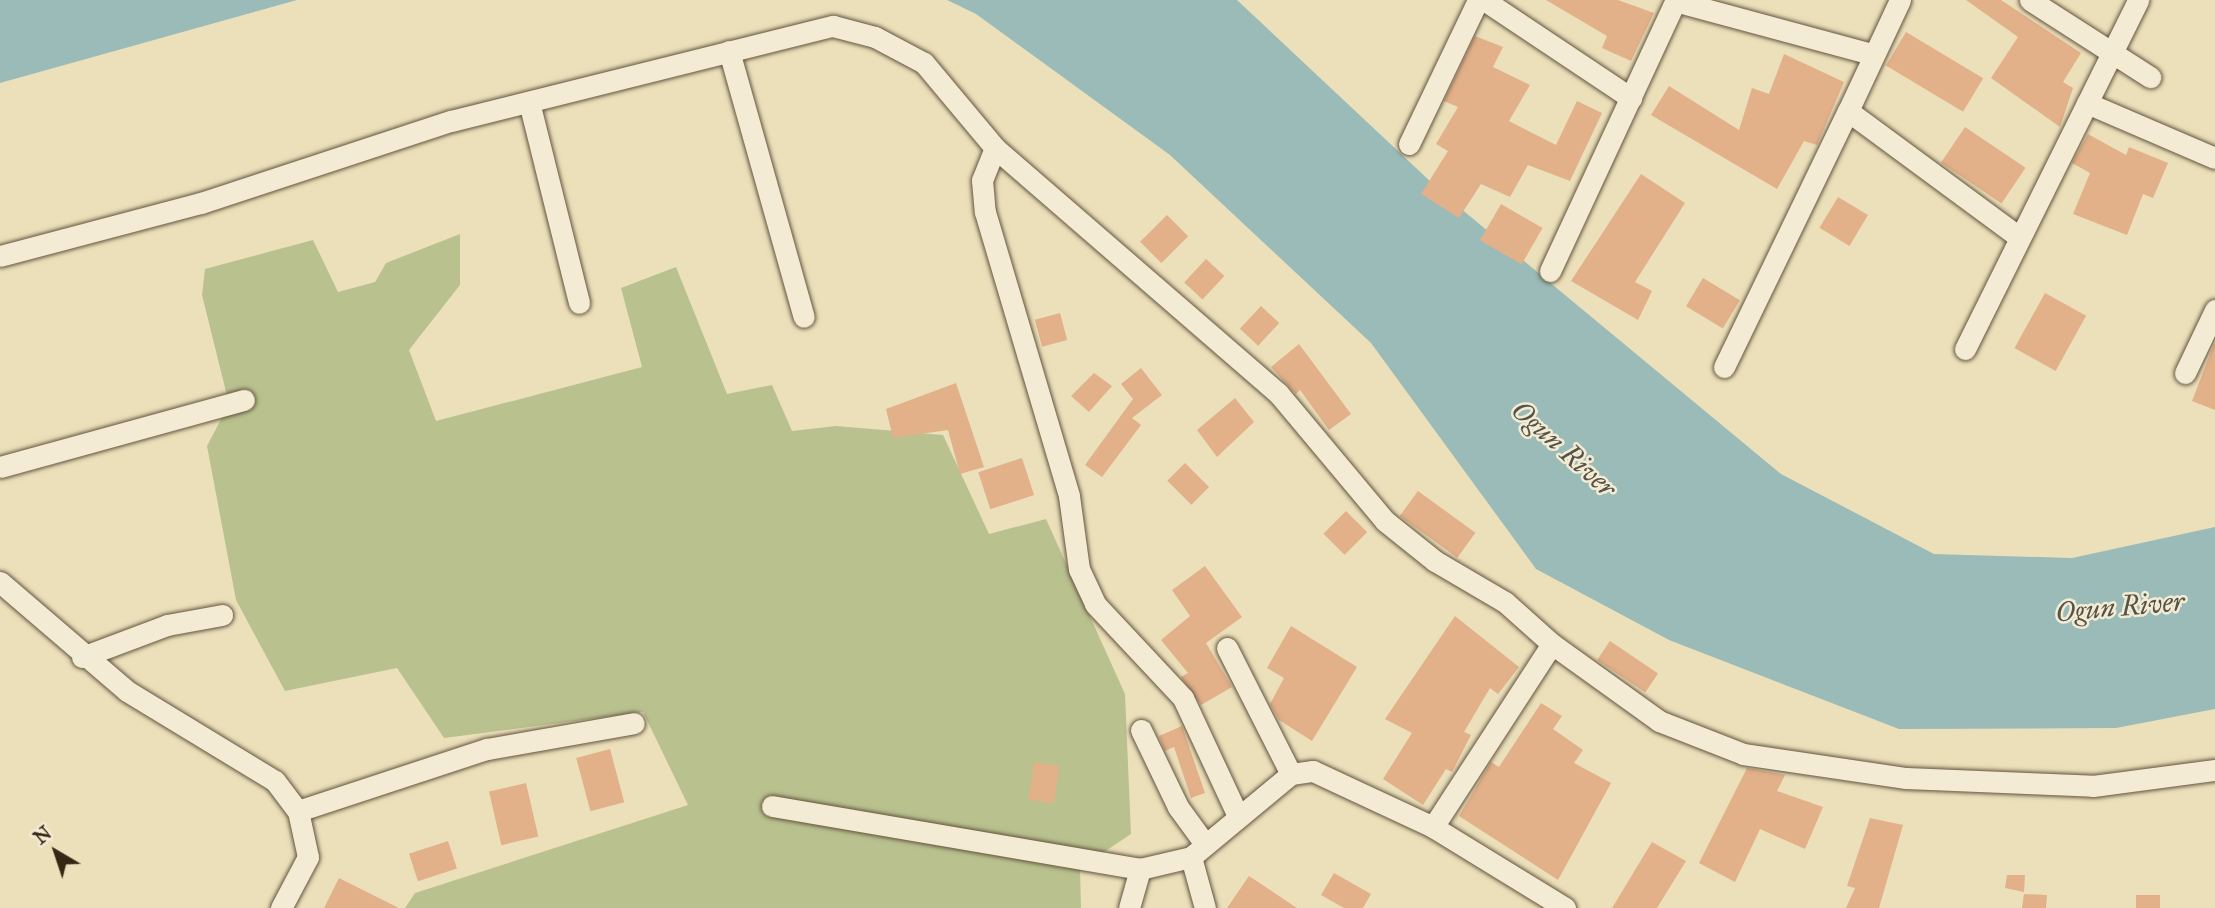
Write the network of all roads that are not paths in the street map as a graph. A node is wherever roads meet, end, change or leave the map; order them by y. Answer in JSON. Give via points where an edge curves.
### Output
{"nodes":[{"id":1,"x":1478,"y":0,"type":"edge"},
{"id":2,"x":1484,"y":0,"type":"edge"},
{"id":3,"x":1900,"y":0,"type":"edge"},
{"id":4,"x":2030,"y":0,"type":"edge"},
{"id":5,"x":2138,"y":0,"type":"edge"},
{"id":6,"x":1676,"y":1,"type":"edge"},
{"id":7,"x":729,"y":51,"type":"junction"},
{"id":8,"x":1871,"y":54,"type":"junction"},
{"id":9,"x":2150,"y":77,"type":"dead end"},
{"id":10,"x":1631,"y":98,"type":"junction"},
{"id":11,"x":529,"y":102,"type":"junction"},
{"id":12,"x":2087,"y":103,"type":"junction"},
{"id":13,"x":1848,"y":111,"type":"junction"},
{"id":14,"x":1409,"y":144,"type":"dead end"},
{"id":15,"x":995,"y":148,"type":"junction"},
{"id":16,"x":2215,"y":158,"type":"edge"},
{"id":17,"x":2019,"y":237,"type":"junction"},
{"id":18,"x":0,"y":256,"type":"edge"},
{"id":19,"x":1550,"y":271,"type":"dead end"},
{"id":20,"x":579,"y":303,"type":"dead end"},
{"id":21,"x":2215,"y":310,"type":"edge"},
{"id":22,"x":804,"y":317,"type":"dead end"},
{"id":23,"x":1965,"y":349,"type":"dead end"},
{"id":24,"x":1724,"y":367,"type":"dead end"},
{"id":25,"x":2185,"y":373,"type":"dead end"},
{"id":26,"x":244,"y":400,"type":"dead end"},
{"id":27,"x":0,"y":467,"type":"edge"},
{"id":28,"x":0,"y":582,"type":"edge"},
{"id":29,"x":222,"y":615,"type":"dead end"},
{"id":30,"x":1552,"y":644,"type":"junction"},
{"id":31,"x":1227,"y":648,"type":"dead end"},
{"id":32,"x":82,"y":657,"type":"junction"},
{"id":33,"x":634,"y":723,"type":"dead end"},
{"id":34,"x":1141,"y":730,"type":"dead end"},
{"id":35,"x":2215,"y":770,"type":"edge"},
{"id":36,"x":1291,"y":774,"type":"junction"},
{"id":37,"x":772,"y":806,"type":"dead end"},
{"id":38,"x":299,"y":811,"type":"junction"},
{"id":39,"x":1237,"y":814,"type":"junction"},
{"id":40,"x":1433,"y":827,"type":"junction"},
{"id":41,"x":1198,"y":851,"type":"junction"},
{"id":42,"x":1140,"y":869,"type":"junction"},
{"id":43,"x":281,"y":908,"type":"edge"},
{"id":44,"x":1129,"y":908,"type":"edge"},
{"id":45,"x":1205,"y":908,"type":"edge"},
{"id":46,"x":1565,"y":908,"type":"edge"}],
"edges":[{"from":1,"to":14,"type":"street"},
{"from":2,"to":10,"type":"street"},
{"from":3,"to":8,"type":"street"},
{"from":4,"to":9,"type":"street"},
{"from":5,"to":12,"type":"street"},
{"from":6,"to":8,"type":"street"},
{"from":6,"to":10,"type":"street"},
{"from":7,"to":11,"type":"street"},
{"from":7,"to":15,"type":"street","via":[[832,26],[875,37],[924,63]]},
{"from":7,"to":22,"type":"street"},
{"from":8,"to":13,"type":"street"},
{"from":10,"to":19,"type":"street"},
{"from":11,"to":18,"type":"street","via":[[451,121],[201,203]]},
{"from":11,"to":20,"type":"street"},
{"from":12,"to":16,"type":"street"},
{"from":12,"to":17,"type":"street"},
{"from":13,"to":17,"type":"street"},
{"from":13,"to":24,"type":"street"},
{"from":15,"to":30,"type":"street","via":[[1278,393],[1385,521],[1435,561],[1505,602]]},
{"from":15,"to":39,"type":"street","via":[[982,180],[985,212],[1069,496],[1079,569],[1095,604],[1183,698]]},
{"from":17,"to":23,"type":"street"},
{"from":21,"to":25,"type":"street"},
{"from":26,"to":27,"type":"street"},
{"from":28,"to":32,"type":"street"},
{"from":29,"to":32,"type":"street","via":[[167,625]]},
{"from":30,"to":35,"type":"street","via":[[1659,721],[1743,754],[1906,778],[2010,784],[2094,786]]},
{"from":30,"to":40,"type":"street"},
{"from":31,"to":36,"type":"street"},
{"from":32,"to":38,"type":"street","via":[[178,728],[275,781]]},
{"from":33,"to":38,"type":"street","via":[[487,749]]},
{"from":34,"to":41,"type":"street"},
{"from":36,"to":39,"type":"street"},
{"from":36,"to":40,"type":"street","via":[[1313,771]]},
{"from":37,"to":42,"type":"street"},
{"from":38,"to":43,"type":"street","via":[[308,857]]},
{"from":39,"to":41,"type":"street"},
{"from":40,"to":46,"type":"street"},
{"from":41,"to":42,"type":"street"},
{"from":41,"to":45,"type":"street"},
{"from":42,"to":44,"type":"street"}]}
